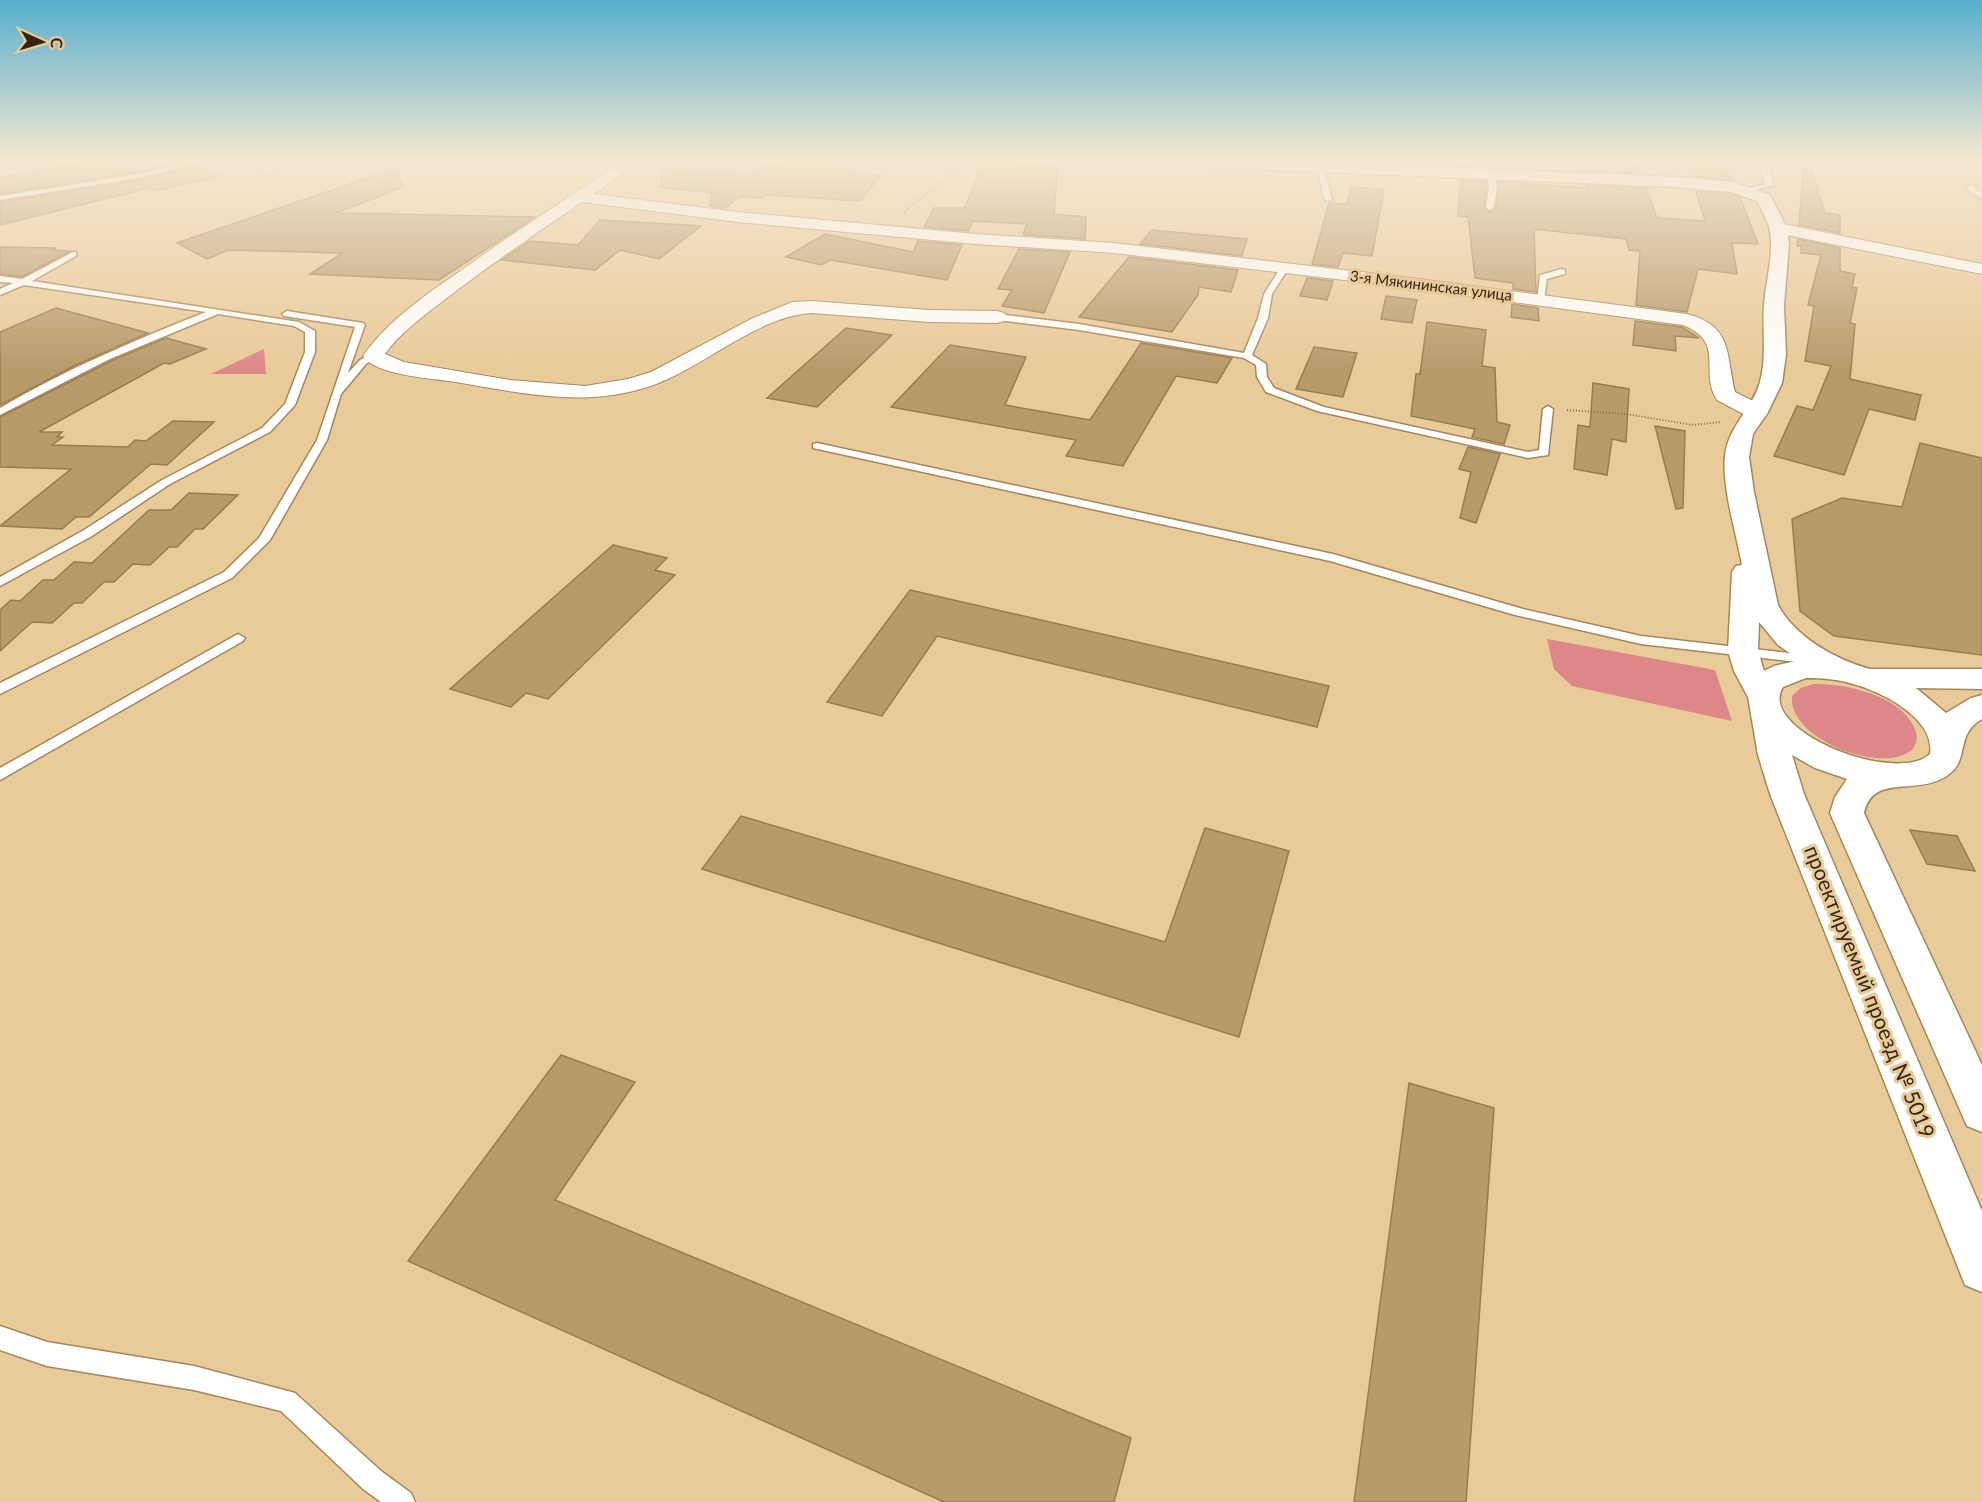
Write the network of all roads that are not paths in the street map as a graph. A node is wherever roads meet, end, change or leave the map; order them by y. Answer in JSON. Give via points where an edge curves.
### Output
{"nodes":[{"id":1,"x":527,"y":231,"type":"edge"},
{"id":2,"x":901,"y":231,"type":"edge"},
{"id":3,"x":1778,"y":231,"type":"edge"},
{"id":4,"x":1793,"y":231,"type":"edge"},
{"id":5,"x":73,"y":254,"type":"dead end"},
{"id":6,"x":1284,"y":269,"type":"junction"},
{"id":7,"x":1982,"y":269,"type":"edge"},
{"id":8,"x":1562,"y":272,"type":"dead end"},
{"id":9,"x":0,"y":279,"type":"edge"},
{"id":10,"x":23,"y":282,"type":"junction"},
{"id":11,"x":114,"y":286,"type":"dead end"},
{"id":12,"x":0,"y":292,"type":"edge"},
{"id":13,"x":1540,"y":300,"type":"junction"},
{"id":14,"x":217,"y":311,"type":"junction"},
{"id":15,"x":998,"y":317,"type":"joint"},
{"id":16,"x":373,"y":356,"type":"junction"},
{"id":17,"x":1248,"y":356,"type":"junction"},
{"id":18,"x":336,"y":393,"type":"junction"},
{"id":19,"x":1548,"y":409,"type":"road end"},
{"id":20,"x":0,"y":412,"type":"edge"},
{"id":21,"x":1754,"y":416,"type":"junction"},
{"id":22,"x":817,"y":446,"type":"dead end"},
{"id":23,"x":1748,"y":526,"type":"junction"},
{"id":24,"x":0,"y":582,"type":"edge"},
{"id":25,"x":238,"y":638,"type":"dead end"},
{"id":26,"x":1743,"y":651,"type":"junction"},
{"id":27,"x":1846,"y":670,"type":"junction"},
{"id":28,"x":1982,"y":679,"type":"edge"},
{"id":29,"x":0,"y":689,"type":"edge"},
{"id":30,"x":1765,"y":704,"type":"junction"},
{"id":31,"x":1967,"y":720,"type":"edge"},
{"id":32,"x":0,"y":774,"type":"edge"},
{"id":33,"x":1889,"y":776,"type":"junction"},
{"id":34,"x":1982,"y":1112,"type":"edge"},
{"id":35,"x":1982,"y":1268,"type":"edge"},
{"id":36,"x":0,"y":1338,"type":"edge"},
{"id":37,"x":402,"y":1502,"type":"edge"}],
"edges":[{"from":1,"to":16,"type":"street","via":[[407,320],[380,344]]},
{"from":2,"to":6,"type":"street","name":"3-я Мякининская улица","via":[[1114,248]]},
{"from":3,"to":21,"type":"street","via":[[1775,355],[1771,383]]},
{"from":4,"to":7,"type":"street"},
{"from":5,"to":10,"type":"lane"},
{"from":6,"to":13,"type":"street","name":"3-я Мякининская улица"},
{"from":6,"to":17,"type":"lane","via":[[1268,294]]},
{"from":8,"to":13,"type":"lane","via":[[1543,278]]},
{"from":9,"to":10,"type":"lane"},
{"from":10,"to":12,"type":"lane"},
{"from":10,"to":14,"type":"lane"},
{"from":11,"to":18,"type":"lane","via":[[360,325]]},
{"from":13,"to":21,"type":"street","name":"3-я Мякининская улица","via":[[1703,325],[1717,341],[1725,395]]},
{"from":14,"to":20,"type":"lane","via":[[102,357]]},
{"from":14,"to":24,"type":"lane","via":[[296,324],[310,331],[310,352],[290,405],[266,430],[166,482],[88,533]]},
{"from":15,"to":16,"type":"street","via":[[792,308],[657,376],[606,392],[512,387],[402,366]]},
{"from":15,"to":17,"type":"lane"},
{"from":16,"to":18,"type":"lane"},
{"from":17,"to":19,"type":"lane","via":[[1261,364],[1262,377],[1270,390],[1321,409],[1528,455],[1544,453]]},
{"from":18,"to":29,"type":"lane","via":[[322,440],[264,540],[228,574]]},
{"from":21,"to":23,"type":"street","via":[[1742,434],[1737,457]]},
{"from":22,"to":26,"type":"lane","via":[[1333,558],[1520,612],[1641,640]]},
{"from":23,"to":26,"type":"street"},
{"from":23,"to":27,"type":"street","via":[[1770,618],[1790,641]]},
{"from":25,"to":32,"type":"lane"},
{"from":26,"to":27,"type":"lane"},
{"from":26,"to":30,"type":"street"},
{"from":27,"to":28,"type":"street"},
{"from":27,"to":30,"type":"street","via":[[1788,670],[1766,685]]},
{"from":27,"to":31,"type":"street","via":[[1891,688],[1917,703],[1936,721]]},
{"from":30,"to":33,"type":"street","via":[[1787,735],[1802,746],[1859,771]]},
{"from":30,"to":35,"type":"street","name":"проектируемый проезд № 5019","via":[[1774,755],[1787,794]]},
{"from":31,"to":33,"type":"street","via":[[1942,763],[1911,776]]},
{"from":33,"to":34,"type":"street","via":[[1859,786],[1849,798],[1846,813]]},
{"from":36,"to":37,"type":"lane","via":[[47,1354],[194,1378],[287,1401],[372,1480]]}]}
